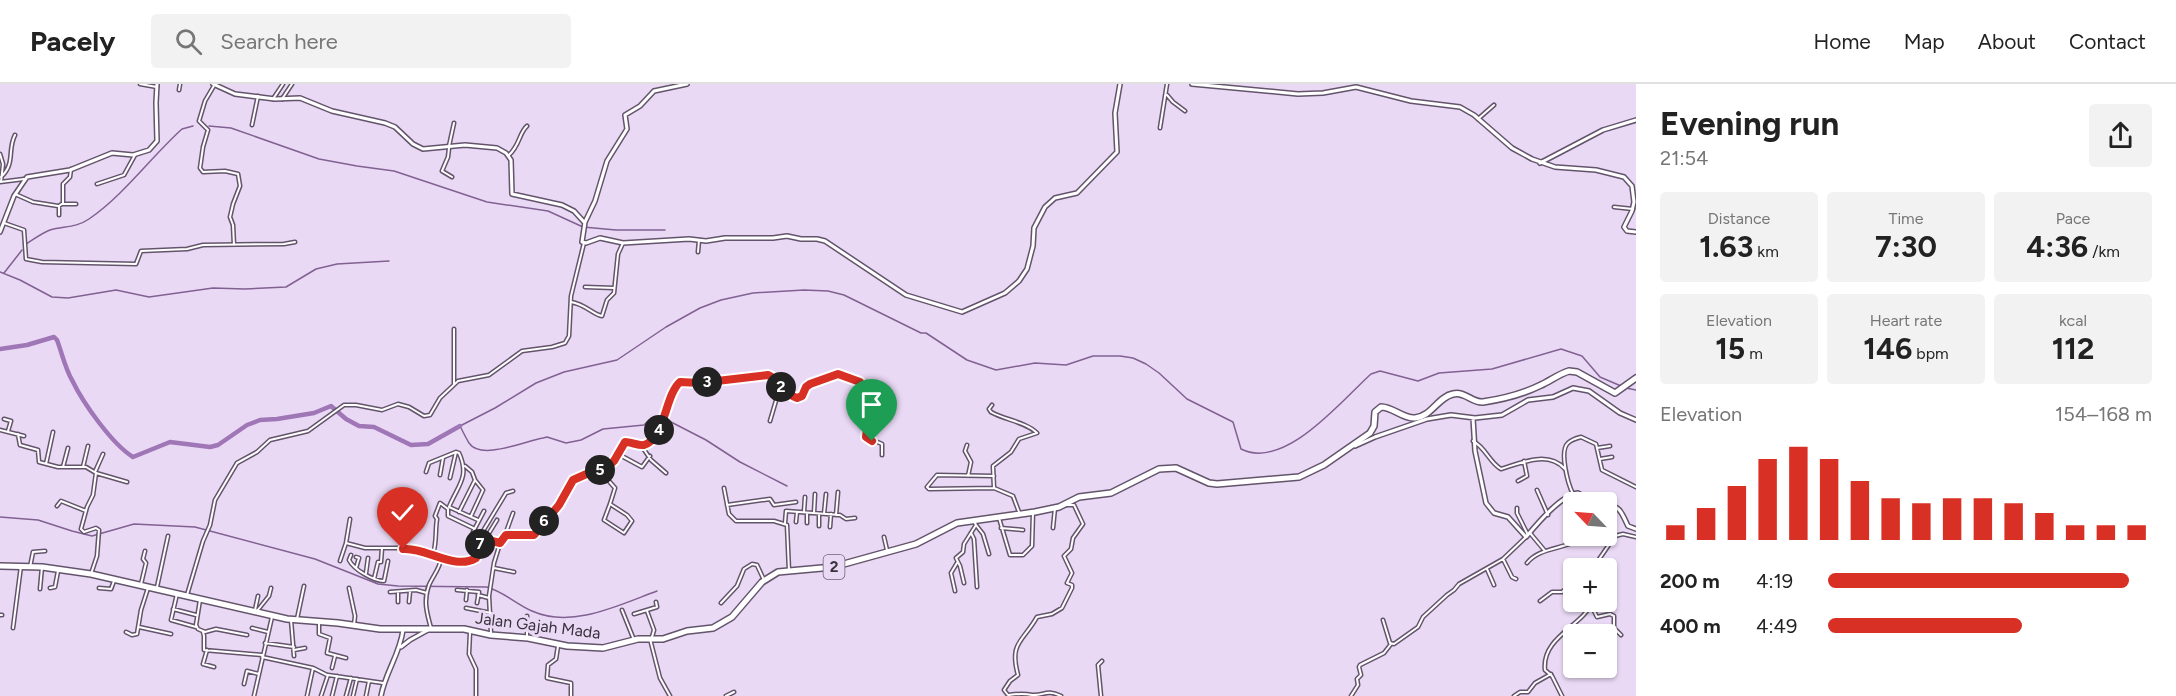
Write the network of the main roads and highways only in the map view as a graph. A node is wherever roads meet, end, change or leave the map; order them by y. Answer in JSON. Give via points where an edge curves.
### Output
{"nodes":[{"id":1,"x":1636,"y":378,"type":"edge"},
{"id":2,"x":0,"y":566,"type":"edge"}],
"edges":[{"from":1,"to":2,"type":"highway","name":"Jalan Gajah Mada","number":"2","via":[[1612,393],[1569,371],[1527,392],[1490,400],[1476,402],[1455,393],[1418,417],[1381,407],[1375,412],[1370,433],[1299,477],[1213,484],[1170,467],[1146,474],[1112,494],[1080,497],[1065,505],[1020,515],[957,523],[926,540],[829,568],[775,573],[722,624],[663,639],[634,640],[603,648],[470,631],[417,633],[293,620],[91,574]]}]}
